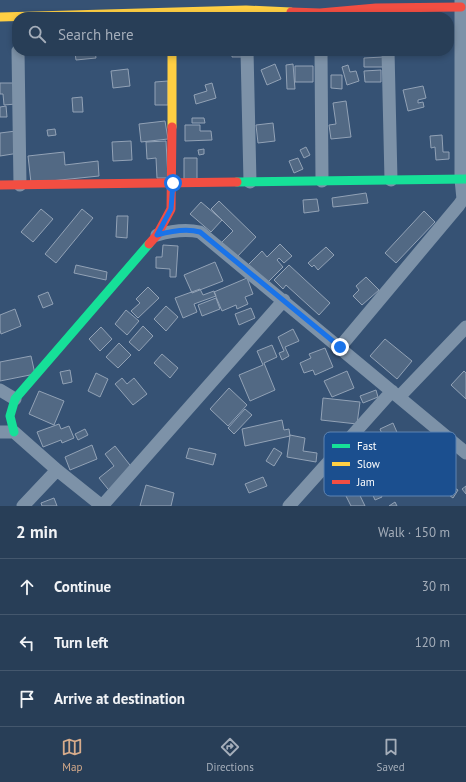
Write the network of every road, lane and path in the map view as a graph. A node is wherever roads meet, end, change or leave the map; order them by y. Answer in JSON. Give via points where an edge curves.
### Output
{"nodes":[{"id":1,"x":461,"y":4,"type":"edge"},
{"id":2,"x":382,"y":8,"type":"edge"},
{"id":3,"x":172,"y":10,"type":"edge"},
{"id":4,"x":128,"y":12,"type":"edge"},
{"id":5,"x":209,"y":12,"type":"edge"},
{"id":6,"x":347,"y":12,"type":"edge"},
{"id":7,"x":0,"y":17,"type":"edge"},
{"id":8,"x":12,"y":17,"type":"edge"},
{"id":9,"x":18,"y":56,"type":"edge"},
{"id":10,"x":172,"y":56,"type":"edge"},
{"id":11,"x":247,"y":56,"type":"edge"},
{"id":12,"x":321,"y":56,"type":"edge"},
{"id":13,"x":388,"y":56,"type":"edge"},
{"id":14,"x":464,"y":103,"type":"edge"},
{"id":15,"x":463,"y":179,"type":"edge"},
{"id":16,"x":391,"y":180,"type":"junction"},
{"id":17,"x":322,"y":181,"type":"junction"},
{"id":18,"x":250,"y":182,"type":"junction"},
{"id":19,"x":173,"y":183,"type":"junction"},
{"id":20,"x":0,"y":185,"type":"edge"},
{"id":21,"x":20,"y":185,"type":"junction"},
{"id":22,"x":157,"y":235,"type":"junction"},
{"id":23,"x":284,"y":300,"type":"junction"},
{"id":24,"x":466,"y":327,"type":"edge"},
{"id":25,"x":340,"y":347,"type":"junction"},
{"id":26,"x":0,"y":390,"type":"edge"},
{"id":27,"x":396,"y":394,"type":"junction"},
{"id":28,"x":15,"y":399,"type":"junction"},
{"id":29,"x":6,"y":413,"type":"edge"},
{"id":30,"x":0,"y":432,"type":"edge"},
{"id":31,"x":14,"y":432,"type":"junction"},
{"id":32,"x":360,"y":432,"type":"edge"},
{"id":33,"x":441,"y":432,"type":"edge"},
{"id":34,"x":456,"y":445,"type":"edge"},
{"id":35,"x":466,"y":453,"type":"edge"},
{"id":36,"x":324,"y":469,"type":"edge"},
{"id":37,"x":57,"y":470,"type":"junction"},
{"id":38,"x":23,"y":506,"type":"edge"},
{"id":39,"x":102,"y":506,"type":"edge"},
{"id":40,"x":289,"y":506,"type":"edge"}],
"edges":[{"from":1,"to":2,"type":"street"},
{"from":1,"to":14,"type":"street"},
{"from":2,"to":6,"type":"street"},
{"from":3,"to":4,"type":"street"},
{"from":3,"to":5,"type":"street"},
{"from":7,"to":8,"type":"street"},
{"from":9,"to":21,"type":"street"},
{"from":10,"to":19,"type":"street"},
{"from":11,"to":18,"type":"street"},
{"from":12,"to":17,"type":"street"},
{"from":13,"to":16,"type":"street"},
{"from":14,"to":15,"type":"street"},
{"from":15,"to":16,"type":"street"},
{"from":15,"to":25,"type":"street","via":[[463,199],[459,205]]},
{"from":16,"to":17,"type":"street"},
{"from":17,"to":18,"type":"street"},
{"from":18,"to":19,"type":"street"},
{"from":19,"to":21,"type":"street"},
{"from":19,"to":22,"type":"street","via":[[171,209]]},
{"from":20,"to":21,"type":"street"},
{"from":22,"to":23,"type":"street","via":[[170,231],[200,232]]},
{"from":22,"to":28,"type":"street"},
{"from":23,"to":25,"type":"street"},
{"from":23,"to":39,"type":"street"},
{"from":24,"to":27,"type":"street"},
{"from":25,"to":27,"type":"street"},
{"from":26,"to":28,"type":"street"},
{"from":27,"to":32,"type":"street"},
{"from":27,"to":33,"type":"street"},
{"from":28,"to":29,"type":"street"},
{"from":29,"to":31,"type":"street","via":[[10,416]]},
{"from":30,"to":31,"type":"street"},
{"from":31,"to":37,"type":"street"},
{"from":34,"to":35,"type":"street"},
{"from":36,"to":40,"type":"street"},
{"from":37,"to":38,"type":"street"},
{"from":37,"to":39,"type":"street"}]}
